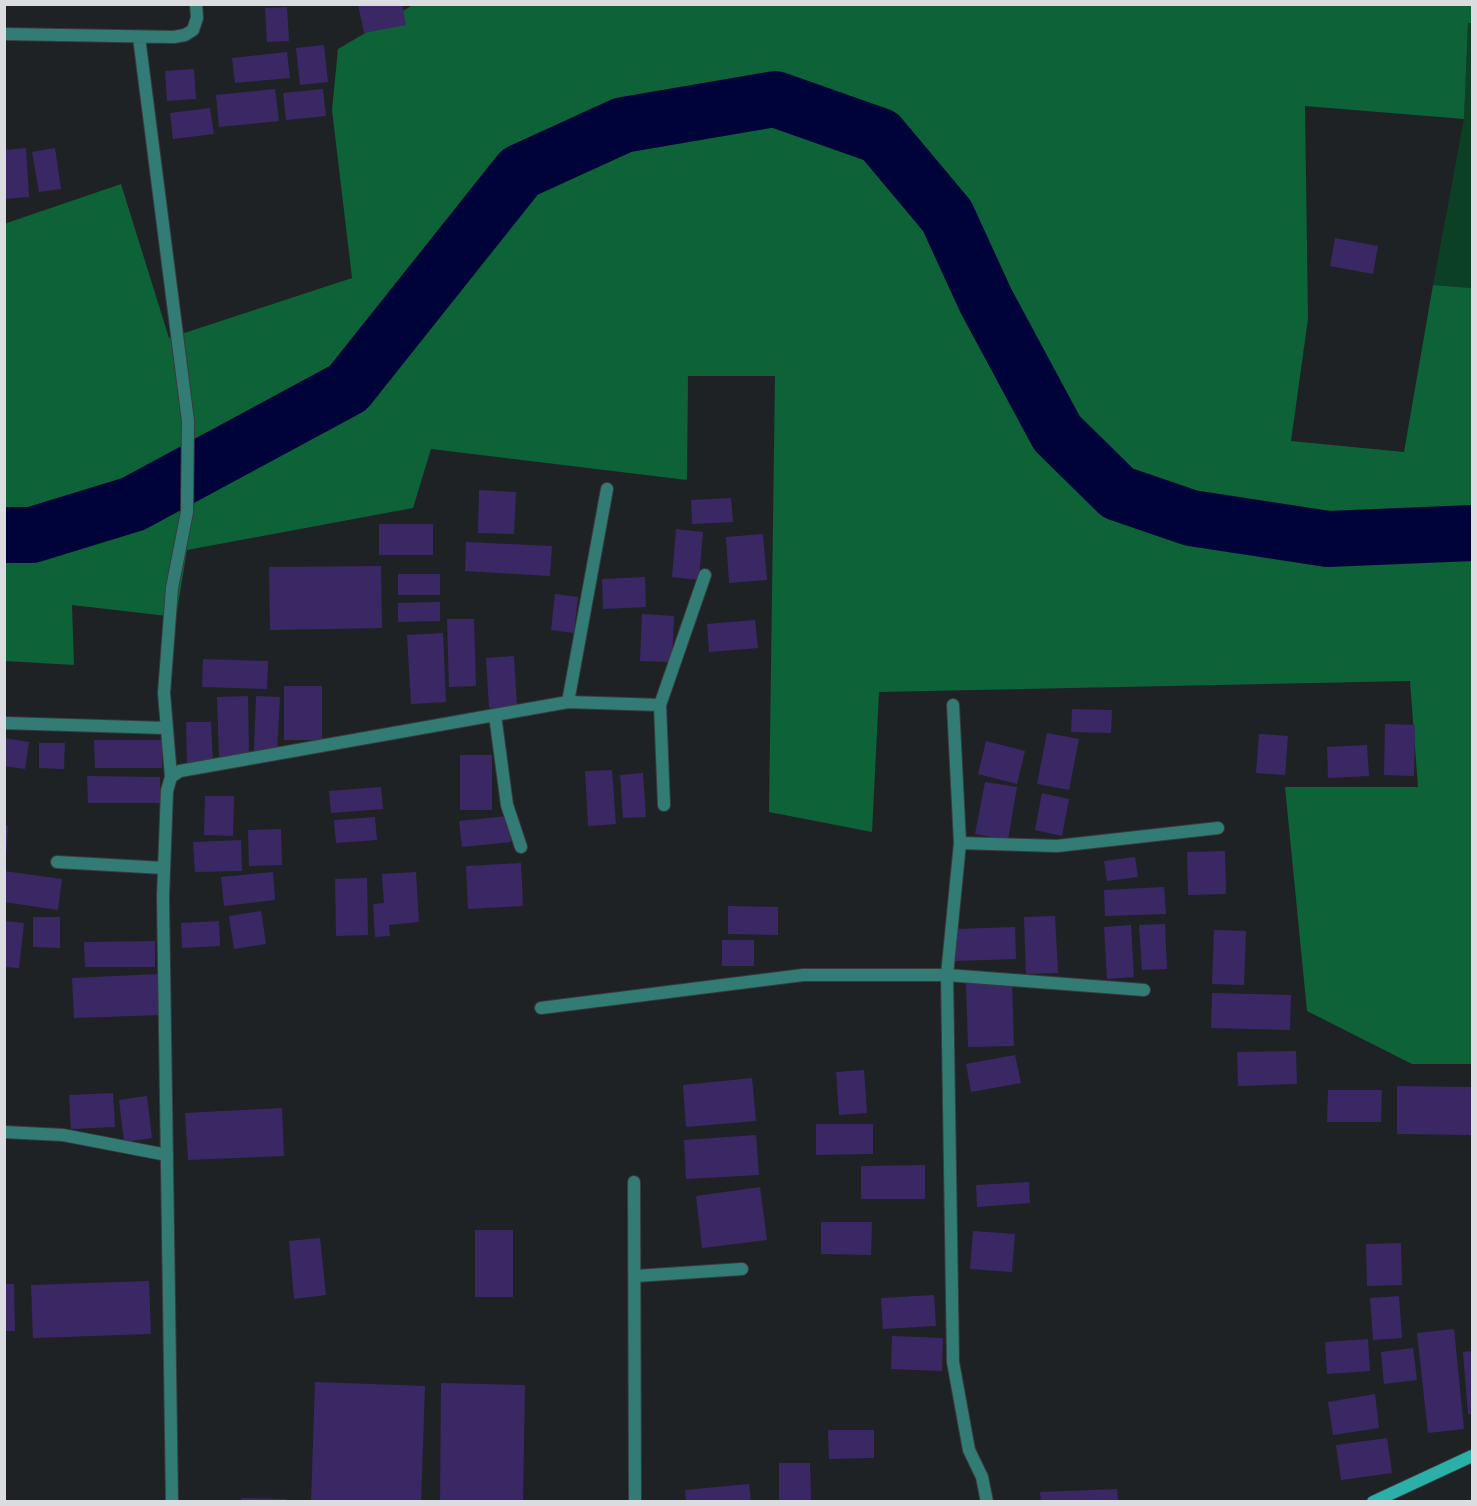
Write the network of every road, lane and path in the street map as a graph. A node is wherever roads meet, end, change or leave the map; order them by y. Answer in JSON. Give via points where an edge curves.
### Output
{"nodes":[{"id":1,"x":196,"y":4,"type":"edge"},
{"id":2,"x":4,"y":34,"type":"edge"},
{"id":3,"x":139,"y":37,"type":"junction"},
{"id":4,"x":607,"y":489,"type":"dead end"},
{"id":5,"x":705,"y":574,"type":"dead end"},
{"id":6,"x":568,"y":702,"type":"junction"},
{"id":7,"x":660,"y":705,"type":"junction"},
{"id":8,"x":953,"y":705,"type":"dead end"},
{"id":9,"x":495,"y":715,"type":"junction"},
{"id":10,"x":4,"y":723,"type":"edge"},
{"id":11,"x":166,"y":728,"type":"junction"},
{"id":12,"x":171,"y":777,"type":"junction"},
{"id":13,"x":664,"y":805,"type":"dead end"},
{"id":14,"x":1218,"y":828,"type":"dead end"},
{"id":15,"x":960,"y":843,"type":"junction"},
{"id":16,"x":521,"y":847,"type":"dead end"},
{"id":17,"x":57,"y":862,"type":"dead end"},
{"id":18,"x":164,"y":867,"type":"junction"},
{"id":19,"x":947,"y":975,"type":"junction"},
{"id":20,"x":1144,"y":990,"type":"dead end"},
{"id":21,"x":541,"y":1008,"type":"dead end"},
{"id":22,"x":4,"y":1132,"type":"edge"},
{"id":23,"x":167,"y":1155,"type":"junction"},
{"id":24,"x":634,"y":1182,"type":"dead end"},
{"id":25,"x":742,"y":1269,"type":"dead end"},
{"id":26,"x":636,"y":1276,"type":"junction"},
{"id":27,"x":1473,"y":1456,"type":"edge"},
{"id":28,"x":172,"y":1502,"type":"edge"},
{"id":29,"x":635,"y":1502,"type":"edge"},
{"id":30,"x":987,"y":1502,"type":"edge"},
{"id":31,"x":1373,"y":1502,"type":"edge"}],
"edges":[{"from":1,"to":3,"type":"street","via":[[193,30],[185,35]]},
{"from":2,"to":3,"type":"street"},
{"from":3,"to":11,"type":"street","via":[[188,421],[187,512],[172,588],[164,693]]},
{"from":4,"to":6,"type":"street"},
{"from":5,"to":7,"type":"street"},
{"from":6,"to":7,"type":"street"},
{"from":6,"to":9,"type":"street"},
{"from":7,"to":13,"type":"street"},
{"from":8,"to":15,"type":"street"},
{"from":9,"to":12,"type":"street","via":[[180,771]]},
{"from":9,"to":16,"type":"street","via":[[507,806]]},
{"from":10,"to":11,"type":"street"},
{"from":11,"to":12,"type":"street"},
{"from":12,"to":18,"type":"street"},
{"from":14,"to":15,"type":"street","via":[[1057,846]]},
{"from":15,"to":19,"type":"street"},
{"from":17,"to":18,"type":"street"},
{"from":18,"to":23,"type":"street"},
{"from":19,"to":20,"type":"street"},
{"from":19,"to":21,"type":"street","via":[[803,975]]},
{"from":19,"to":30,"type":"street","via":[[953,1362],[969,1450],[982,1477]]},
{"from":22,"to":23,"type":"street","via":[[63,1135]]},
{"from":23,"to":28,"type":"street"},
{"from":24,"to":26,"type":"street"},
{"from":25,"to":26,"type":"street"},
{"from":26,"to":29,"type":"street"},
{"from":27,"to":31,"type":"main road"}]}
